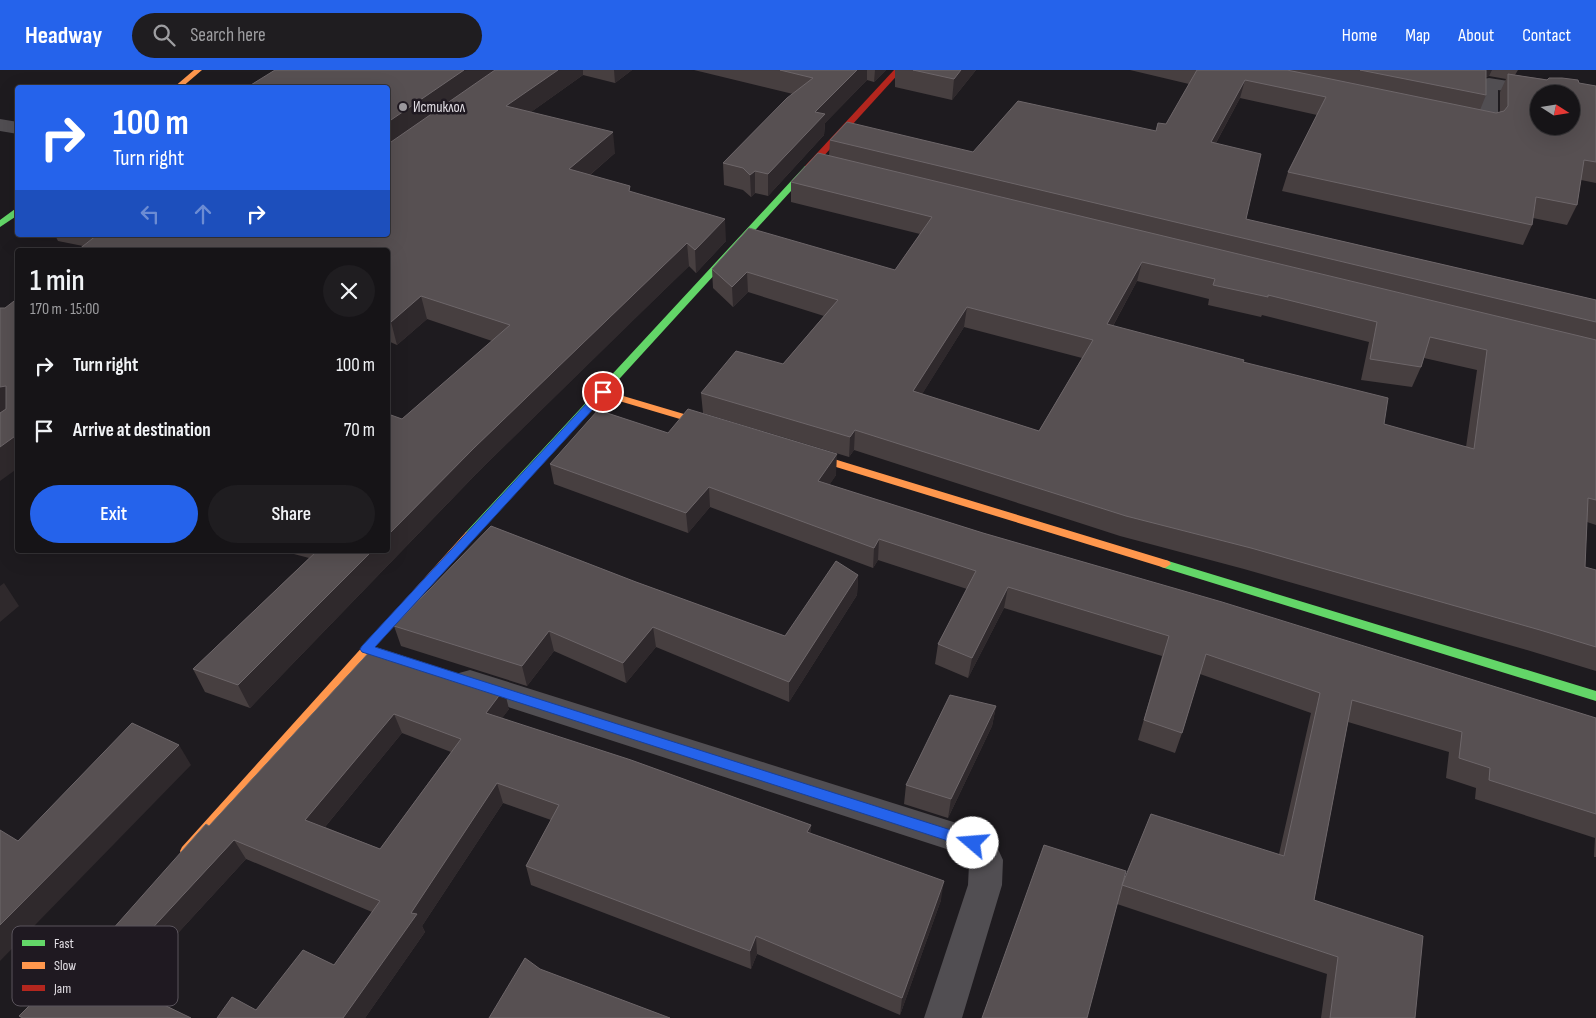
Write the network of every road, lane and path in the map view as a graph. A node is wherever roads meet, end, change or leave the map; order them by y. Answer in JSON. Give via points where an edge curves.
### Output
{"nodes":[{"id":1,"x":198,"y":70,"type":"edge"},
{"id":2,"x":898,"y":70,"type":"edge"},
{"id":3,"x":1485,"y":77,"type":"edge"},
{"id":4,"x":180,"y":85,"type":"edge"},
{"id":5,"x":1530,"y":87,"type":"edge"},
{"id":6,"x":1451,"y":116,"type":"edge"},
{"id":7,"x":0,"y":125,"type":"edge"},
{"id":8,"x":15,"y":128,"type":"edge"},
{"id":9,"x":15,"y":212,"type":"edge"},
{"id":10,"x":0,"y":224,"type":"edge"},
{"id":11,"x":603,"y":392,"type":"junction"},
{"id":12,"x":727,"y":430,"type":"edge"},
{"id":13,"x":794,"y":451,"type":"edge"},
{"id":14,"x":442,"y":673,"type":"edge"},
{"id":15,"x":1596,"y":696,"type":"edge"},
{"id":16,"x":176,"y":863,"type":"edge"},
{"id":17,"x":943,"y":1018,"type":"edge"}],
"edges":[{"from":1,"to":4,"type":"street"},
{"from":2,"to":11,"type":"street","via":[[823,165]]},
{"from":3,"to":5,"type":"street"},
{"from":3,"to":6,"type":"street","via":[[1489,124]]},
{"from":7,"to":8,"type":"street"},
{"from":9,"to":10,"type":"street"},
{"from":11,"to":12,"type":"street"},
{"from":11,"to":16,"type":"street","via":[[380,654]]},
{"from":13,"to":15,"type":"street"},
{"from":14,"to":17,"type":"street","via":[[973,843],[986,860],[985,886]]}]}
